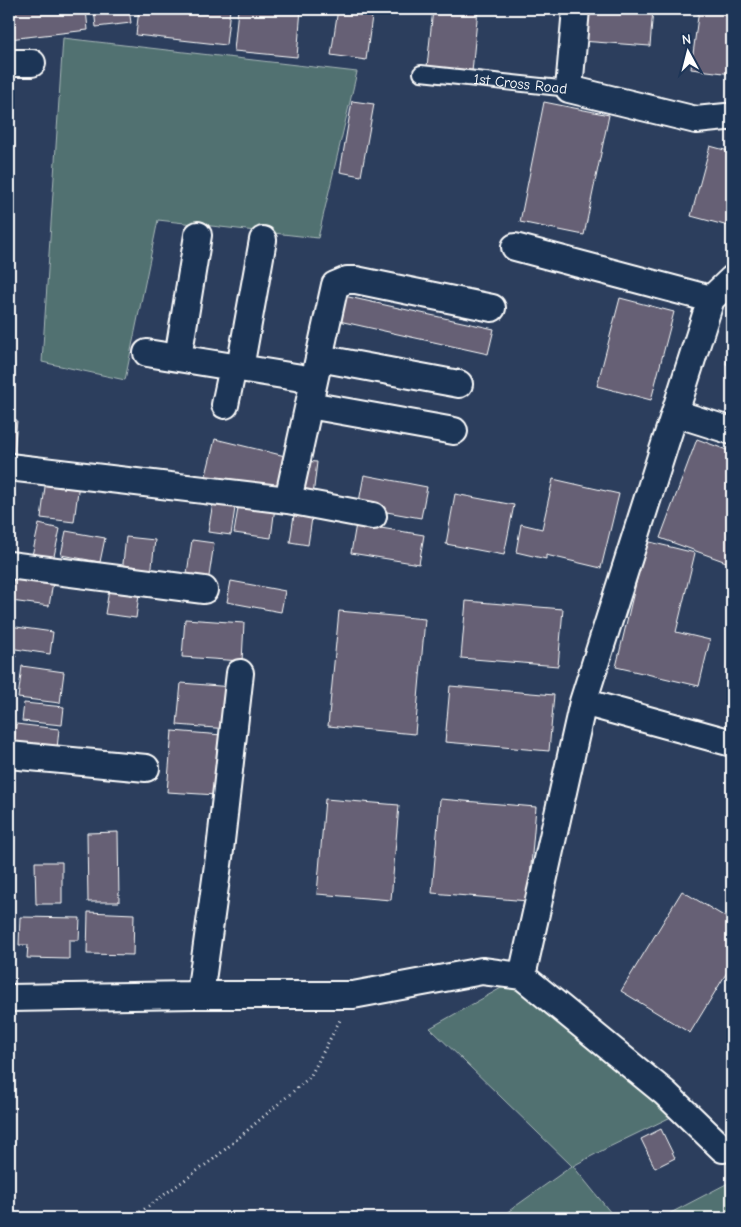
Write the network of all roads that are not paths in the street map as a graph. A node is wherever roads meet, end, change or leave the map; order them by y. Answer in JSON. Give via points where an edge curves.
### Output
{"nodes":[{"id":1,"x":576,"y":9,"type":"edge"},
{"id":2,"x":421,"y":73,"type":"dead end"},
{"id":3,"x":569,"y":89,"type":"junction"},
{"id":4,"x":732,"y":117,"type":"edge"},
{"id":5,"x":198,"y":235,"type":"dead end"},
{"id":6,"x":263,"y":240,"type":"dead end"},
{"id":7,"x":515,"y":247,"type":"dead end"},
{"id":8,"x":732,"y":279,"type":"edge"},
{"id":9,"x":711,"y":299,"type":"junction"},
{"id":10,"x":492,"y":308,"type":"dead end"},
{"id":11,"x":147,"y":353,"type":"dead end"},
{"id":12,"x":178,"y":358,"type":"junction"},
{"id":13,"x":236,"y":368,"type":"junction"},
{"id":14,"x":314,"y":381,"type":"junction"},
{"id":15,"x":459,"y":384,"type":"dead end"},
{"id":16,"x":225,"y":404,"type":"dead end"},
{"id":17,"x":675,"y":412,"type":"junction"},
{"id":18,"x":454,"y":431,"type":"dead end"},
{"id":19,"x":732,"y":431,"type":"edge"},
{"id":20,"x":9,"y":467,"type":"edge"},
{"id":21,"x":288,"y":500,"type":"junction"},
{"id":22,"x":373,"y":516,"type":"dead end"},
{"id":23,"x":9,"y":564,"type":"edge"},
{"id":24,"x":204,"y":590,"type":"dead end"},
{"id":25,"x":240,"y":673,"type":"dead end"},
{"id":26,"x":583,"y":702,"type":"junction"},
{"id":27,"x":732,"y":743,"type":"edge"},
{"id":28,"x":9,"y":756,"type":"edge"},
{"id":29,"x":146,"y":768,"type":"dead end"},
{"id":30,"x":522,"y":976,"type":"junction"},
{"id":31,"x":200,"y":995,"type":"junction"},
{"id":32,"x":9,"y":998,"type":"edge"},
{"id":33,"x":723,"y":1148,"type":"dead end"}],
"edges":[{"from":1,"to":3,"type":"street","name":"1st Cross Road"},
{"from":2,"to":3,"type":"lane","name":"1st Cross Road"},
{"from":3,"to":4,"type":"street","via":[[696,120]]},
{"from":5,"to":12,"type":"street"},
{"from":6,"to":13,"type":"street"},
{"from":7,"to":9,"type":"street"},
{"from":8,"to":9,"type":"street"},
{"from":9,"to":17,"type":"street"},
{"from":10,"to":14,"type":"street","via":[[347,280],[335,285]]},
{"from":11,"to":12,"type":"street"},
{"from":12,"to":13,"type":"street"},
{"from":13,"to":14,"type":"street"},
{"from":13,"to":16,"type":"street"},
{"from":14,"to":15,"type":"street"},
{"from":14,"to":18,"type":"street"},
{"from":14,"to":21,"type":"street"},
{"from":17,"to":19,"type":"street"},
{"from":17,"to":26,"type":"street"},
{"from":20,"to":21,"type":"street"},
{"from":21,"to":22,"type":"street"},
{"from":23,"to":24,"type":"street"},
{"from":25,"to":31,"type":"street"},
{"from":26,"to":27,"type":"street"},
{"from":26,"to":30,"type":"street"},
{"from":28,"to":29,"type":"street"},
{"from":30,"to":31,"type":"street","via":[[482,971],[353,995]]},
{"from":30,"to":33,"type":"street","via":[[665,1092]]},
{"from":31,"to":32,"type":"street"}]}
